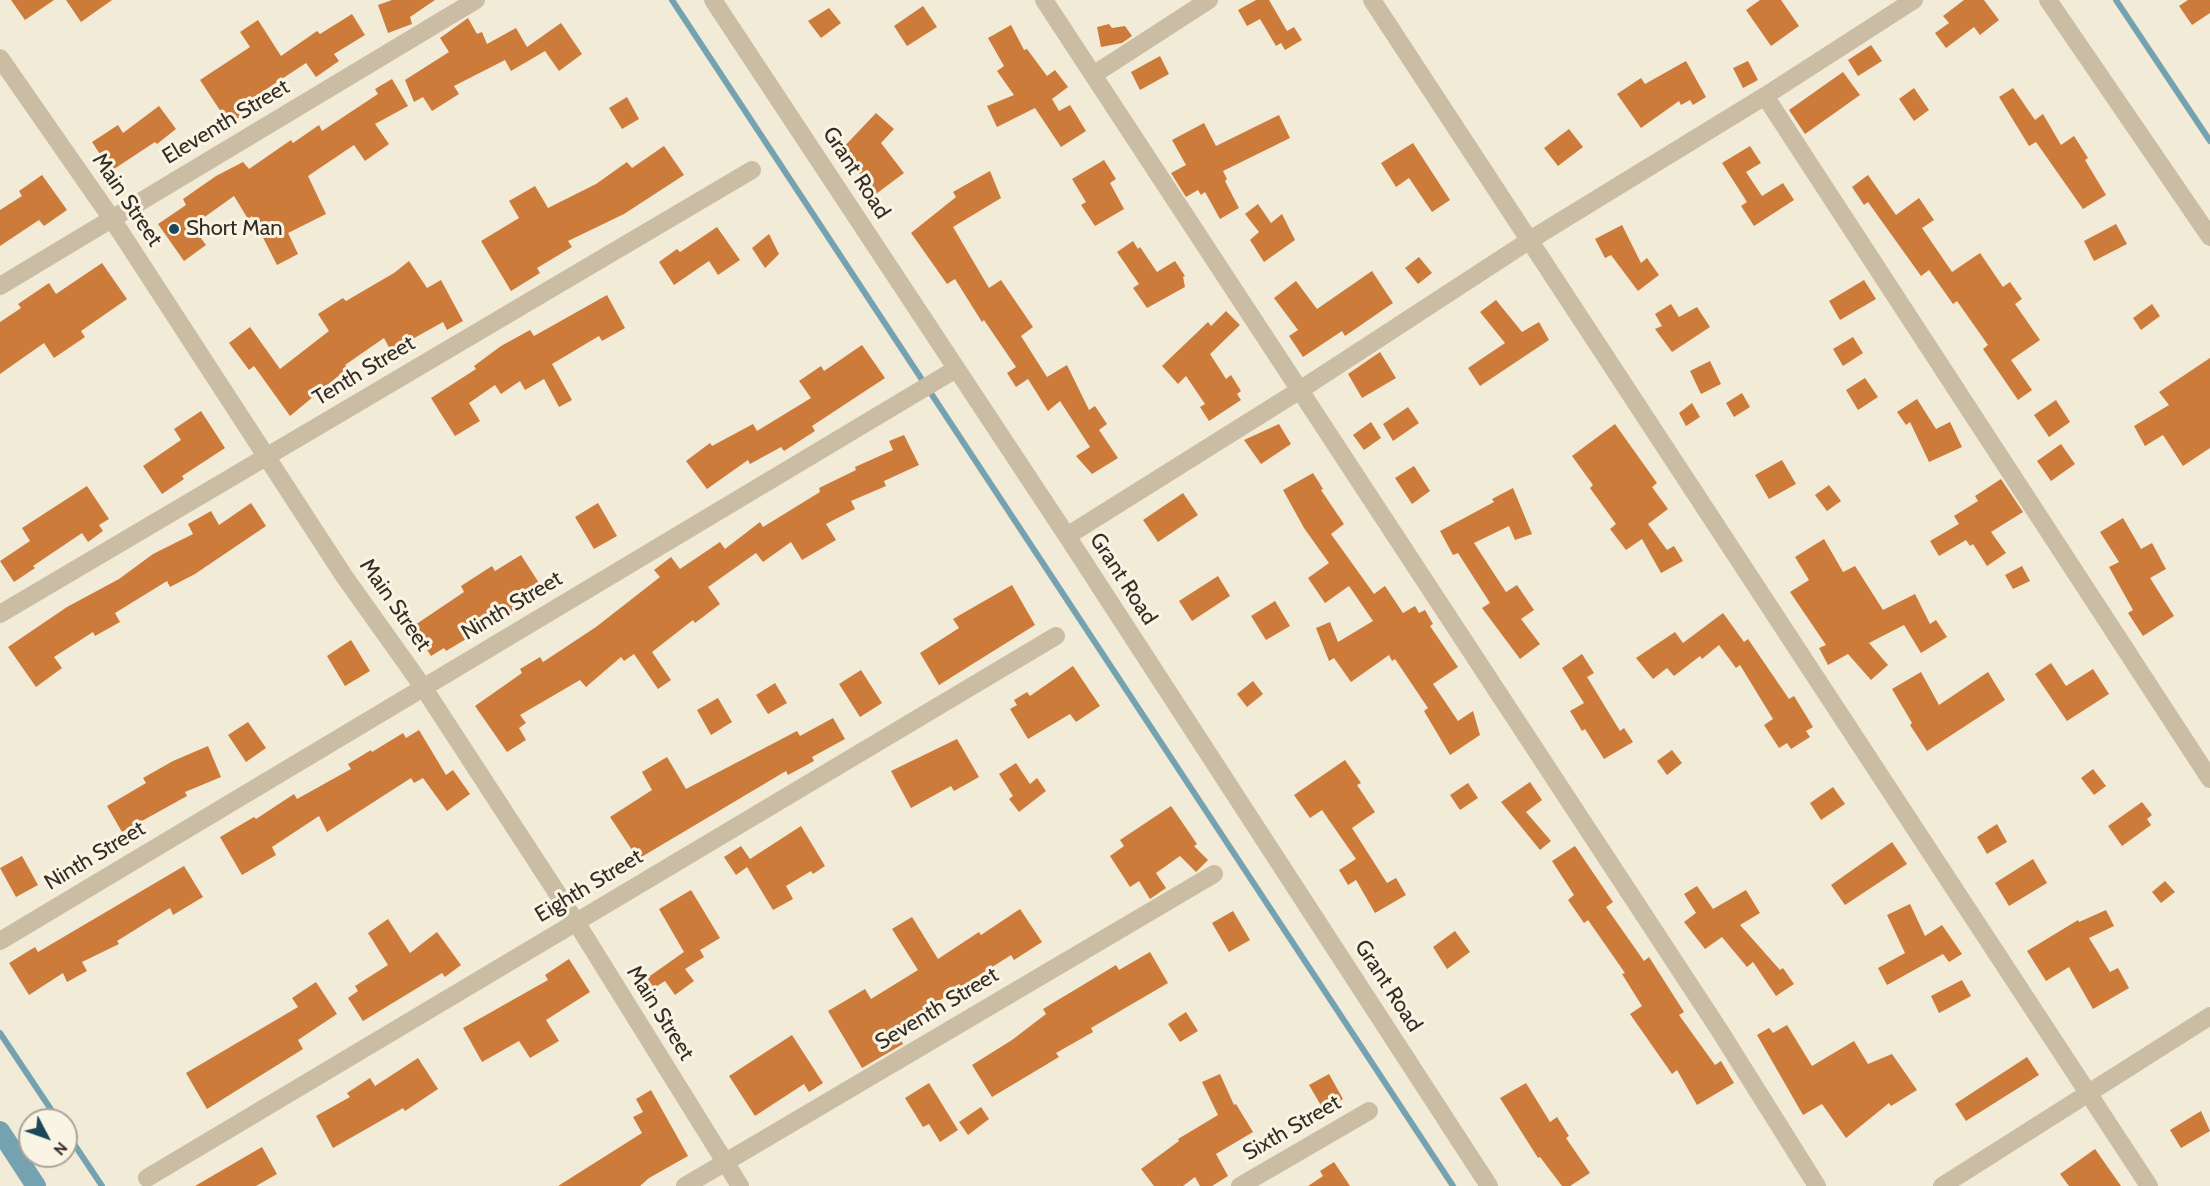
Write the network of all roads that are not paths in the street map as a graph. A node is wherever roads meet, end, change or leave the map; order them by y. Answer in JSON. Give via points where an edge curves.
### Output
{"nodes":[{"id":1,"x":476,"y":0,"type":"edge"},
{"id":2,"x":713,"y":0,"type":"edge"},
{"id":3,"x":1044,"y":0,"type":"edge"},
{"id":4,"x":1209,"y":0,"type":"edge"},
{"id":5,"x":1372,"y":0,"type":"edge"},
{"id":6,"x":1914,"y":0,"type":"edge"},
{"id":7,"x":2048,"y":0,"type":"edge"},
{"id":8,"x":0,"y":58,"type":"edge"},
{"id":9,"x":1093,"y":75,"type":"junction"},
{"id":10,"x":1765,"y":96,"type":"junction"},
{"id":11,"x":752,"y":170,"type":"dead end"},
{"id":12,"x":112,"y":219,"type":"junction"},
{"id":13,"x":2210,"y":237,"type":"edge"},
{"id":14,"x":1530,"y":240,"type":"junction"},
{"id":15,"x":0,"y":286,"type":"edge"},
{"id":16,"x":956,"y":369,"type":"junction"},
{"id":17,"x":1300,"y":390,"type":"junction"},
{"id":18,"x":266,"y":457,"type":"junction"},
{"id":19,"x":1067,"y":536,"type":"junction"},
{"id":20,"x":0,"y":615,"type":"edge"},
{"id":21,"x":1056,"y":636,"type":"dead end"},
{"id":22,"x":423,"y":687,"type":"junction"},
{"id":23,"x":2210,"y":779,"type":"edge"},
{"id":24,"x":1214,"y":874,"type":"dead end"},
{"id":25,"x":576,"y":922,"type":"junction"},
{"id":26,"x":0,"y":941,"type":"edge"},
{"id":27,"x":2210,"y":1016,"type":"edge"},
{"id":28,"x":2089,"y":1091,"type":"junction"},
{"id":29,"x":1369,"y":1110,"type":"dead end"},
{"id":30,"x":724,"y":1163,"type":"junction"},
{"id":31,"x":147,"y":1178,"type":"dead end"},
{"id":32,"x":685,"y":1186,"type":"edge"},
{"id":33,"x":740,"y":1186,"type":"edge"},
{"id":34,"x":1240,"y":1186,"type":"edge"},
{"id":35,"x":1489,"y":1186,"type":"edge"},
{"id":36,"x":1817,"y":1186,"type":"edge"},
{"id":37,"x":1942,"y":1186,"type":"edge"},
{"id":38,"x":2149,"y":1186,"type":"edge"}],
"edges":[{"from":1,"to":12,"type":"street","name":"Eleventh Street"},
{"from":2,"to":16,"type":"street","name":"Grant Road"},
{"from":3,"to":9,"type":"street"},
{"from":4,"to":9,"type":"street"},
{"from":5,"to":14,"type":"street"},
{"from":6,"to":10,"type":"street"},
{"from":7,"to":13,"type":"street"},
{"from":8,"to":12,"type":"street","name":"Main Street"},
{"from":9,"to":17,"type":"street"},
{"from":10,"to":14,"type":"street"},
{"from":10,"to":23,"type":"street"},
{"from":11,"to":18,"type":"street","name":"Tenth Street"},
{"from":12,"to":15,"type":"street","name":"Eleventh Street"},
{"from":12,"to":18,"type":"street","name":"Main Street"},
{"from":14,"to":17,"type":"street"},
{"from":14,"to":28,"type":"street"},
{"from":16,"to":19,"type":"street","name":"Grant Road"},
{"from":16,"to":22,"type":"street","name":"Ninth Street"},
{"from":17,"to":19,"type":"street"},
{"from":17,"to":36,"type":"street","via":[[1718,1028]]},
{"from":18,"to":20,"type":"street","name":"Tenth Street"},
{"from":18,"to":22,"type":"street","name":"Main Street"},
{"from":19,"to":35,"type":"street","name":"Grant Road"},
{"from":21,"to":25,"type":"street","name":"Eighth Street"},
{"from":22,"to":25,"type":"street","name":"Main Street"},
{"from":22,"to":26,"type":"street","name":"Ninth Street"},
{"from":24,"to":30,"type":"street","name":"Seventh Street"},
{"from":25,"to":30,"type":"street","name":"Main Street"},
{"from":25,"to":31,"type":"street","name":"Eighth Street"},
{"from":27,"to":28,"type":"street"},
{"from":28,"to":37,"type":"street"},
{"from":28,"to":38,"type":"street"},
{"from":29,"to":34,"type":"street","name":"Sixth Street"},
{"from":30,"to":32,"type":"street","name":"Seventh Street"},
{"from":30,"to":33,"type":"street","name":"Main Street"}]}
